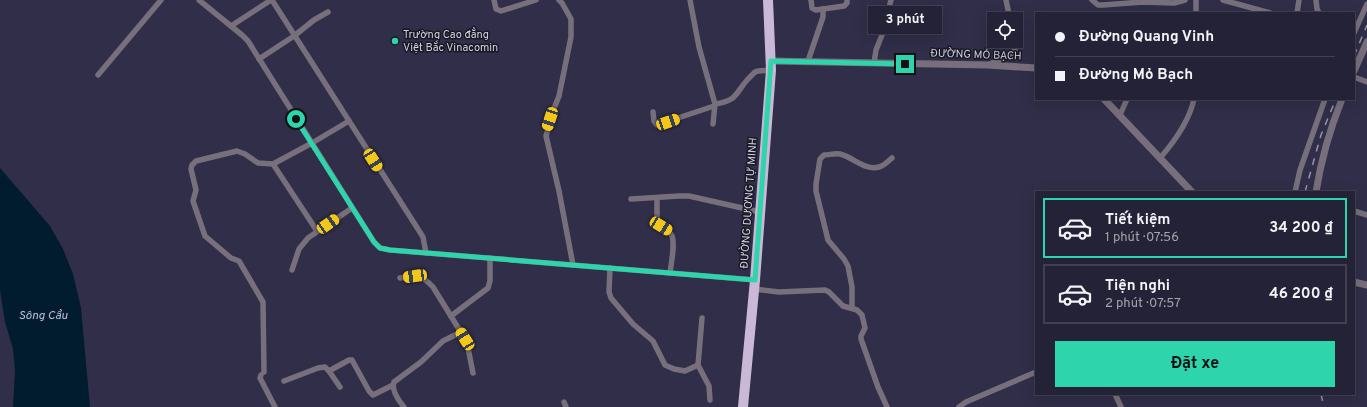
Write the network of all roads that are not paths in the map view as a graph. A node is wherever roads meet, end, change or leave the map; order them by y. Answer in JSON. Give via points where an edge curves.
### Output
{"nodes":[{"id":1,"x":161,"y":0,"type":"edge"},
{"id":2,"x":199,"y":0,"type":"edge"},
{"id":3,"x":272,"y":0,"type":"edge"},
{"id":4,"x":494,"y":0,"type":"edge"},
{"id":5,"x":536,"y":0,"type":"edge"},
{"id":6,"x":559,"y":0,"type":"edge"},
{"id":7,"x":690,"y":0,"type":"edge"},
{"id":8,"x":768,"y":0,"type":"edge"},
{"id":9,"x":811,"y":0,"type":"edge"},
{"id":10,"x":847,"y":0,"type":"edge"},
{"id":11,"x":891,"y":0,"type":"edge"},
{"id":12,"x":1006,"y":0,"type":"edge"},
{"id":13,"x":1092,"y":0,"type":"edge"},
{"id":14,"x":1185,"y":0,"type":"edge"},
{"id":15,"x":1196,"y":0,"type":"edge"},
{"id":16,"x":1223,"y":0,"type":"edge"},
{"id":17,"x":1299,"y":0,"type":"edge"},
{"id":18,"x":1316,"y":0,"type":"edge"},
{"id":19,"x":1367,"y":4,"type":"edge"},
{"id":20,"x":823,"y":9,"type":"junction"},
{"id":21,"x":328,"y":12,"type":"dead end"},
{"id":22,"x":1009,"y":12,"type":"edge"},
{"id":23,"x":1196,"y":12,"type":"edge"},
{"id":24,"x":1266,"y":12,"type":"edge"},
{"id":25,"x":1297,"y":12,"type":"edge"},
{"id":26,"x":1318,"y":12,"type":"edge"},
{"id":27,"x":231,"y":26,"type":"junction"},
{"id":28,"x":1355,"y":31,"type":"edge"},
{"id":29,"x":294,"y":36,"type":"junction"},
{"id":30,"x":1367,"y":42,"type":"edge"},
{"id":31,"x":1015,"y":48,"type":"edge"},
{"id":32,"x":259,"y":59,"type":"junction"},
{"id":33,"x":808,"y":61,"type":"junction"},
{"id":34,"x":874,"y":63,"type":"junction"},
{"id":35,"x":988,"y":65,"type":"junction"},
{"id":36,"x":771,"y":66,"type":"junction"},
{"id":37,"x":1035,"y":68,"type":"edge"},
{"id":38,"x":1355,"y":69,"type":"edge"},
{"id":39,"x":98,"y":75,"type":"dead end"},
{"id":40,"x":1355,"y":77,"type":"edge"},
{"id":41,"x":1367,"y":82,"type":"edge"},
{"id":42,"x":1105,"y":100,"type":"edge"},
{"id":43,"x":1127,"y":100,"type":"edge"},
{"id":44,"x":1194,"y":100,"type":"edge"},
{"id":45,"x":1325,"y":100,"type":"edge"},
{"id":46,"x":1342,"y":100,"type":"edge"},
{"id":47,"x":715,"y":105,"type":"junction"},
{"id":48,"x":653,"y":112,"type":"dead end"},
{"id":49,"x":1120,"y":115,"type":"junction"},
{"id":50,"x":348,"y":121,"type":"junction"},
{"id":51,"x":713,"y":124,"type":"dead end"},
{"id":52,"x":312,"y":143,"type":"junction"},
{"id":53,"x":892,"y":158,"type":"dead end"},
{"id":54,"x":1160,"y":158,"type":"junction"},
{"id":55,"x":274,"y":164,"type":"junction"},
{"id":56,"x":1191,"y":191,"type":"edge"},
{"id":57,"x":1295,"y":191,"type":"edge"},
{"id":58,"x":1316,"y":191,"type":"edge"},
{"id":59,"x":657,"y":198,"type":"junction"},
{"id":60,"x":631,"y":199,"type":"dead end"},
{"id":61,"x":352,"y":208,"type":"junction"},
{"id":62,"x":1355,"y":211,"type":"edge"},
{"id":63,"x":760,"y":212,"type":"junction"},
{"id":64,"x":1367,"y":215,"type":"edge"},
{"id":65,"x":317,"y":232,"type":"junction"},
{"id":66,"x":426,"y":253,"type":"junction"},
{"id":67,"x":490,"y":258,"type":"junction"},
{"id":68,"x":573,"y":265,"type":"junction"},
{"id":69,"x":610,"y":268,"type":"junction"},
{"id":70,"x":292,"y":270,"type":"dead end"},
{"id":71,"x":670,"y":273,"type":"junction"},
{"id":72,"x":400,"y":278,"type":"dead end"},
{"id":73,"x":1355,"y":282,"type":"edge"},
{"id":74,"x":754,"y":285,"type":"junction"},
{"id":75,"x":1367,"y":285,"type":"edge"},
{"id":76,"x":852,"y":308,"type":"junction"},
{"id":77,"x":451,"y":316,"type":"junction"},
{"id":78,"x":702,"y":318,"type":"dead end"},
{"id":79,"x":461,"y":332,"type":"junction"},
{"id":80,"x":698,"y":365,"type":"junction"},
{"id":81,"x":329,"y":371,"type":"junction"},
{"id":82,"x":1035,"y":372,"type":"edge"},
{"id":83,"x":473,"y":373,"type":"dead end"},
{"id":84,"x":284,"y":381,"type":"dead end"},
{"id":85,"x":393,"y":386,"type":"junction"},
{"id":86,"x":340,"y":387,"type":"dead end"},
{"id":87,"x":1116,"y":395,"type":"edge"},
{"id":88,"x":710,"y":400,"type":"dead end"},
{"id":89,"x":275,"y":407,"type":"edge"},
{"id":90,"x":404,"y":407,"type":"edge"},
{"id":91,"x":743,"y":407,"type":"edge"},
{"id":92,"x":888,"y":407,"type":"edge"},
{"id":93,"x":959,"y":407,"type":"edge"},
{"id":94,"x":1122,"y":407,"type":"edge"}],
"edges":[{"from":1,"to":39,"type":"street"},
{"from":2,"to":27,"type":"street"},
{"from":3,"to":27,"type":"street"},
{"from":3,"to":29,"type":"street"},
{"from":4,"to":5,"type":"street","via":[[496,9],[501,11]]},
{"from":6,"to":68,"type":"street","via":[[571,19],[571,37],[559,96],[546,136]]},
{"from":7,"to":47,"type":"street","via":[[699,47]]},
{"from":8,"to":36,"type":"highway","name":"ĐƯỜNG DƯƠNG TỰ MINH"},
{"from":9,"to":20,"type":"street","via":[[812,8]]},
{"from":10,"to":20,"type":"street","via":[[844,6]]},
{"from":11,"to":34,"type":"street"},
{"from":12,"to":22,"type":"street"},
{"from":13,"to":14,"type":"street","via":[[1098,5],[1103,5],[1174,3]]},
{"from":15,"to":23,"type":"street"},
{"from":16,"to":24,"type":"street"},
{"from":17,"to":25,"type":"street"},
{"from":18,"to":26,"type":"street"},
{"from":19,"to":28,"type":"street"},
{"from":20,"to":33,"type":"street","via":[[823,17]]},
{"from":21,"to":29,"type":"street"},
{"from":27,"to":32,"type":"street","via":[[248,42]]},
{"from":29,"to":32,"type":"street"},
{"from":29,"to":50,"type":"street"},
{"from":30,"to":38,"type":"street"},
{"from":31,"to":35,"type":"street","via":[[1013,53]]},
{"from":32,"to":52,"type":"street"},
{"from":33,"to":34,"type":"street","name":"ĐƯỜNG MỎ BẠCH"},
{"from":33,"to":36,"type":"street","name":"ĐƯỜNG MỎ BẠCH"},
{"from":34,"to":35,"type":"street","name":"ĐƯỜNG MỎ BẠCH"},
{"from":35,"to":37,"type":"street","name":"ĐƯỜNG MỎ BẠCH"},
{"from":36,"to":47,"type":"street","via":[[755,72],[732,99]]},
{"from":36,"to":63,"type":"highway","name":"ĐƯỜNG DƯƠNG TỰ MINH"},
{"from":40,"to":41,"type":"street"},
{"from":42,"to":49,"type":"street"},
{"from":43,"to":49,"type":"street"},
{"from":44,"to":54,"type":"street","via":[[1185,124]]},
{"from":45,"to":57,"type":"street"},
{"from":46,"to":58,"type":"street","via":[[1329,136]]},
{"from":47,"to":48,"type":"street","via":[[656,125]]},
{"from":47,"to":51,"type":"street"},
{"from":49,"to":54,"type":"street"},
{"from":50,"to":52,"type":"street"},
{"from":50,"to":66,"type":"street","via":[[423,237]]},
{"from":52,"to":55,"type":"street"},
{"from":52,"to":61,"type":"street"},
{"from":53,"to":76,"type":"street","via":[[882,166],[873,168],[838,154],[824,155],[820,159],[817,196],[828,240],[848,266]]},
{"from":54,"to":56,"type":"street"},
{"from":55,"to":65,"type":"street"},
{"from":55,"to":89,"type":"street","via":[[258,163],[241,152],[233,151],[196,161],[191,169],[196,190],[193,201],[205,236],[231,258],[238,260],[262,300],[260,378]]},
{"from":59,"to":60,"type":"street"},
{"from":59,"to":63,"type":"street","via":[[689,196]]},
{"from":59,"to":71,"type":"street","via":[[658,224],[673,238]]},
{"from":61,"to":65,"type":"street"},
{"from":61,"to":66,"type":"street","via":[[380,248]]},
{"from":62,"to":64,"type":"street"},
{"from":63,"to":74,"type":"highway","name":"ĐƯỜNG DƯƠNG TỰ MINH"},
{"from":65,"to":70,"type":"street","via":[[299,249]]},
{"from":66,"to":67,"type":"street"},
{"from":67,"to":68,"type":"street"},
{"from":67,"to":77,"type":"street","via":[[488,288]]},
{"from":68,"to":69,"type":"street"},
{"from":69,"to":71,"type":"street"},
{"from":69,"to":80,"type":"street","via":[[611,298],[633,324],[653,341],[665,365],[685,372]]},
{"from":71,"to":74,"type":"street"},
{"from":72,"to":77,"type":"street","via":[[421,276],[427,280]]},
{"from":73,"to":75,"type":"street"},
{"from":74,"to":76,"type":"street","via":[[779,292],[825,290],[840,303]]},
{"from":74,"to":91,"type":"highway","name":"ĐƯỜNG DƯƠNG TỰ MINH"},
{"from":76,"to":92,"type":"street","via":[[861,313],[864,320],[865,328],[861,339]]},
{"from":77,"to":79,"type":"street"},
{"from":78,"to":80,"type":"street"},
{"from":79,"to":83,"type":"street","via":[[468,348]]},
{"from":79,"to":85,"type":"street","via":[[442,341],[421,362],[397,379]]},
{"from":80,"to":88,"type":"street","via":[[709,386]]},
{"from":81,"to":84,"type":"street","via":[[322,367]]},
{"from":81,"to":85,"type":"street","via":[[352,360],[373,395]]},
{"from":81,"to":86,"type":"street"},
{"from":82,"to":93,"type":"street"},
{"from":85,"to":90,"type":"street"},
{"from":87,"to":94,"type":"street"}]}
